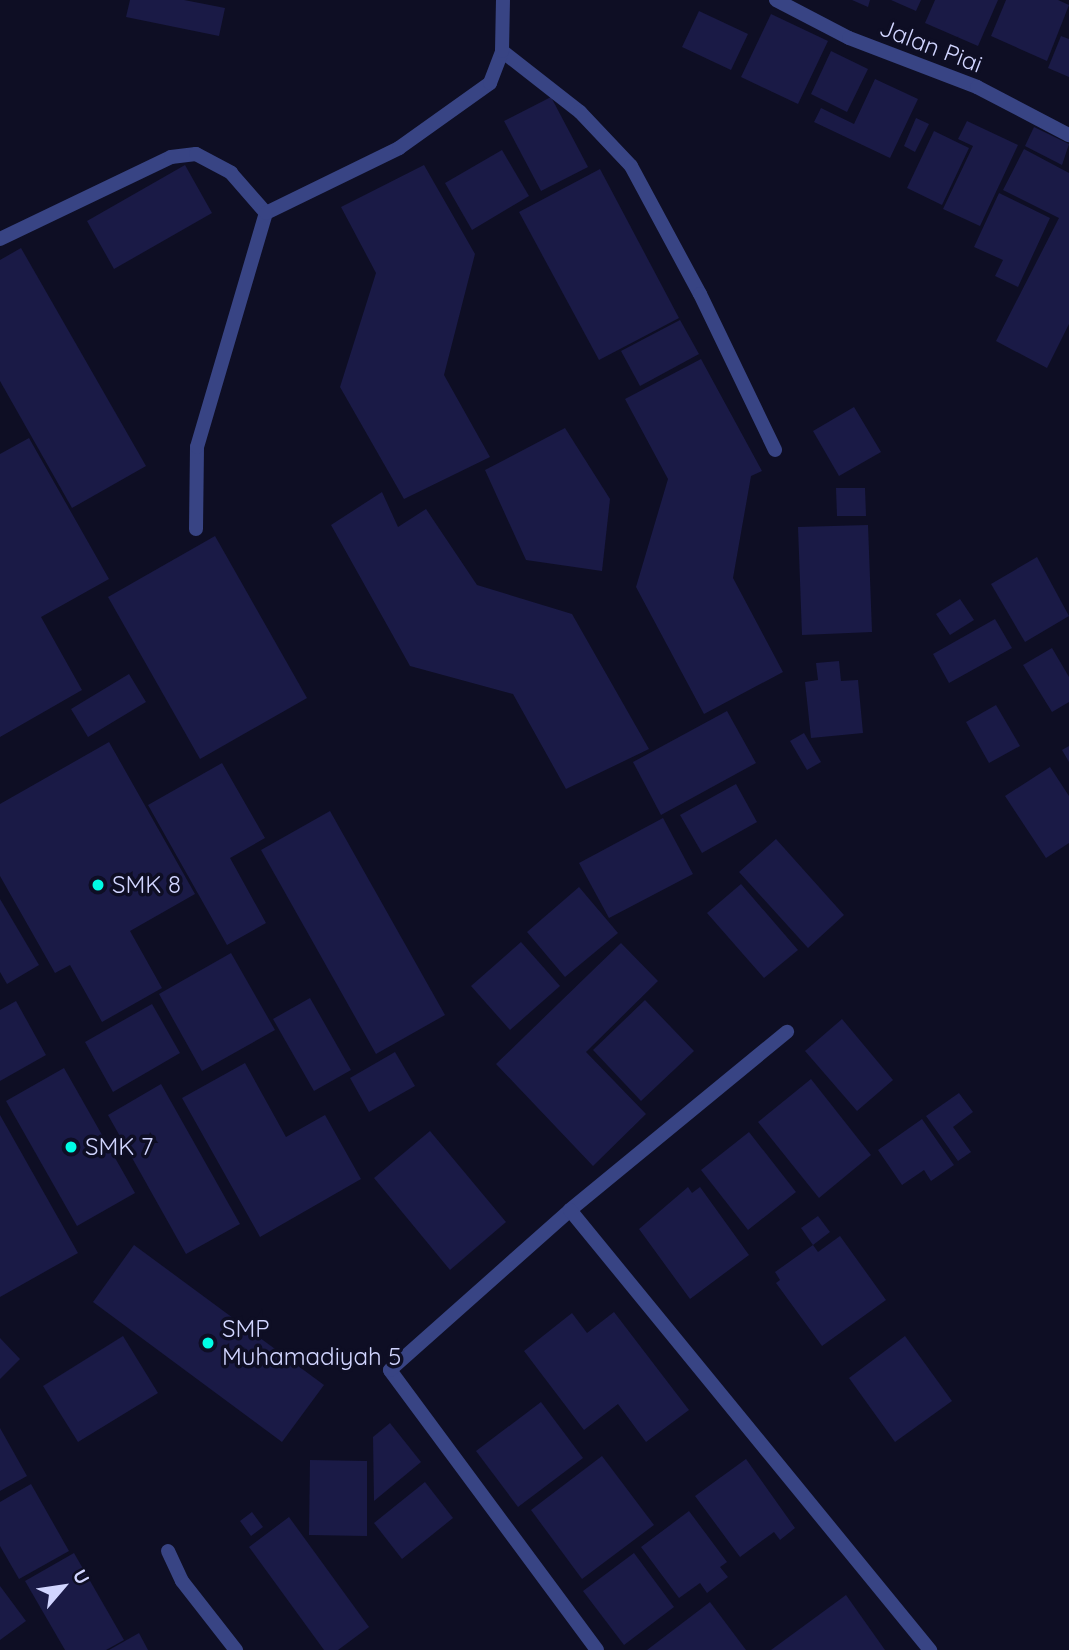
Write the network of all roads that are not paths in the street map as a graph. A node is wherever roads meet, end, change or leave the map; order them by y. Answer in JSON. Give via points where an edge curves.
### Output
{"nodes":[{"id":1,"x":503,"y":0,"type":"edge"},
{"id":2,"x":776,"y":0,"type":"edge"},
{"id":3,"x":502,"y":51,"type":"junction"},
{"id":4,"x":1069,"y":135,"type":"edge"},
{"id":5,"x":266,"y":213,"type":"junction"},
{"id":6,"x":0,"y":239,"type":"edge"},
{"id":7,"x":775,"y":450,"type":"dead end"},
{"id":8,"x":196,"y":529,"type":"dead end"},
{"id":9,"x":787,"y":1032,"type":"dead end"},
{"id":10,"x":570,"y":1210,"type":"junction"},
{"id":11,"x":168,"y":1550,"type":"dead end"},
{"id":12,"x":236,"y":1650,"type":"edge"},
{"id":13,"x":597,"y":1650,"type":"edge"},
{"id":14,"x":930,"y":1650,"type":"edge"}],
"edges":[{"from":1,"to":3,"type":"street"},
{"from":2,"to":4,"type":"street","name":"Jalan Piai","via":[[849,38],[978,87]]},
{"from":3,"to":5,"type":"street","via":[[490,83],[459,107],[399,148]]},
{"from":3,"to":7,"type":"street","via":[[580,112],[631,166],[700,294]]},
{"from":5,"to":6,"type":"street","via":[[231,173],[196,154],[171,157]]},
{"from":5,"to":8,"type":"street","via":[[197,447]]},
{"from":9,"to":10,"type":"street"},
{"from":10,"to":13,"type":"street","via":[[390,1370]]},
{"from":10,"to":14,"type":"street"},
{"from":11,"to":12,"type":"street","via":[[182,1581]]}]}
